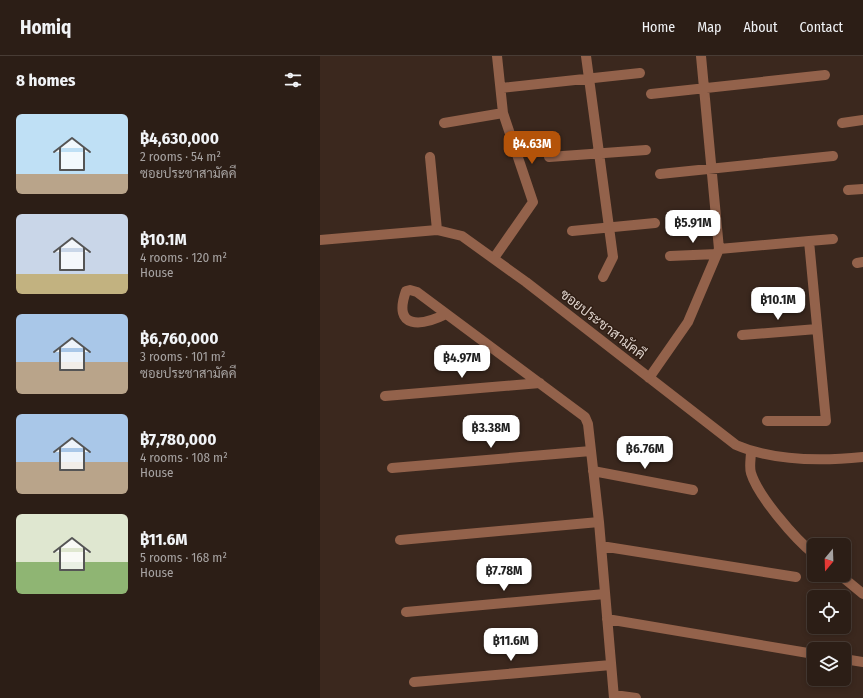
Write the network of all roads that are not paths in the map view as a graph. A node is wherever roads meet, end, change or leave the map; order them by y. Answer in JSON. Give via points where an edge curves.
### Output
{"nodes":[{"id":1,"x":497,"y":56,"type":"edge"},
{"id":2,"x":586,"y":56,"type":"edge"},
{"id":3,"x":701,"y":56,"type":"edge"},
{"id":4,"x":640,"y":72,"type":"dead end"},
{"id":5,"x":825,"y":75,"type":"dead end"},
{"id":6,"x":589,"y":78,"type":"junction"},
{"id":7,"x":501,"y":88,"type":"junction"},
{"id":8,"x":705,"y":89,"type":"junction"},
{"id":9,"x":651,"y":94,"type":"dead end"},
{"id":10,"x":504,"y":113,"type":"junction"},
{"id":11,"x":863,"y":120,"type":"edge"},
{"id":12,"x":444,"y":123,"type":"dead end"},
{"id":13,"x":842,"y":123,"type":"dead end"},
{"id":14,"x":646,"y":150,"type":"dead end"},
{"id":15,"x":599,"y":153,"type":"junction"},
{"id":16,"x":833,"y":156,"type":"dead end"},
{"id":17,"x":430,"y":157,"type":"dead end"},
{"id":18,"x":549,"y":157,"type":"dead end"},
{"id":19,"x":712,"y":169,"type":"junction"},
{"id":20,"x":660,"y":174,"type":"dead end"},
{"id":21,"x":863,"y":189,"type":"edge"},
{"id":22,"x":848,"y":190,"type":"dead end"},
{"id":23,"x":655,"y":223,"type":"dead end"},
{"id":24,"x":609,"y":227,"type":"junction"},
{"id":25,"x":437,"y":230,"type":"junction"},
{"id":26,"x":572,"y":231,"type":"dead end"},
{"id":27,"x":833,"y":239,"type":"dead end"},
{"id":28,"x":320,"y":240,"type":"edge"},
{"id":29,"x":808,"y":241,"type":"junction"},
{"id":30,"x":718,"y":252,"type":"junction"},
{"id":31,"x":670,"y":256,"type":"dead end"},
{"id":32,"x":494,"y":258,"type":"junction"},
{"id":33,"x":603,"y":277,"type":"dead end"},
{"id":34,"x":446,"y":314,"type":"dead end"},
{"id":35,"x":817,"y":329,"type":"junction"},
{"id":36,"x":742,"y":336,"type":"dead end"},
{"id":37,"x":649,"y":378,"type":"junction"},
{"id":38,"x":540,"y":383,"type":"junction"},
{"id":39,"x":385,"y":396,"type":"dead end"},
{"id":40,"x":767,"y":421,"type":"dead end"},
{"id":41,"x":591,"y":451,"type":"junction"},
{"id":42,"x":751,"y":452,"type":"junction"},
{"id":43,"x":863,"y":457,"type":"edge"},
{"id":44,"x":392,"y":468,"type":"dead end"},
{"id":45,"x":594,"y":471,"type":"junction"},
{"id":46,"x":693,"y":490,"type":"dead end"},
{"id":47,"x":599,"y":522,"type":"junction"},
{"id":48,"x":400,"y":540,"type":"dead end"},
{"id":49,"x":601,"y":546,"type":"junction"},
{"id":50,"x":807,"y":547,"type":"edge"},
{"id":51,"x":796,"y":577,"type":"dead end"},
{"id":52,"x":848,"y":582,"type":"edge"},
{"id":53,"x":605,"y":594,"type":"junction"},
{"id":54,"x":863,"y":594,"type":"edge"},
{"id":55,"x":406,"y":612,"type":"dead end"},
{"id":56,"x":607,"y":619,"type":"junction"},
{"id":57,"x":807,"y":653,"type":"edge"},
{"id":58,"x":851,"y":660,"type":"edge"},
{"id":59,"x":863,"y":662,"type":"edge"},
{"id":60,"x":611,"y":665,"type":"junction"},
{"id":61,"x":414,"y":682,"type":"dead end"},
{"id":62,"x":614,"y":696,"type":"edge"},
{"id":63,"x":636,"y":698,"type":"edge"}],
"edges":[{"from":1,"to":7,"type":"street"},
{"from":2,"to":6,"type":"street"},
{"from":3,"to":8,"type":"street"},
{"from":4,"to":6,"type":"street"},
{"from":5,"to":8,"type":"street"},
{"from":6,"to":7,"type":"street"},
{"from":6,"to":15,"type":"street"},
{"from":7,"to":10,"type":"street"},
{"from":8,"to":9,"type":"street"},
{"from":8,"to":19,"type":"street"},
{"from":10,"to":12,"type":"street"},
{"from":10,"to":32,"type":"street","via":[[533,202]]},
{"from":11,"to":13,"type":"street"},
{"from":14,"to":15,"type":"street"},
{"from":15,"to":18,"type":"street"},
{"from":15,"to":24,"type":"street"},
{"from":16,"to":19,"type":"street"},
{"from":17,"to":25,"type":"street"},
{"from":19,"to":20,"type":"street"},
{"from":19,"to":30,"type":"street"},
{"from":21,"to":22,"type":"street"},
{"from":23,"to":24,"type":"street"},
{"from":24,"to":26,"type":"street"},
{"from":24,"to":33,"type":"street","via":[[613,257]]},
{"from":25,"to":28,"type":"street","name":"ซอยประชาสามัคคี"},
{"from":25,"to":32,"type":"street","name":"ซอยประชาสามัคคี","via":[[462,236]]},
{"from":27,"to":29,"type":"street"},
{"from":29,"to":30,"type":"street"},
{"from":29,"to":35,"type":"street"},
{"from":30,"to":31,"type":"street"},
{"from":30,"to":37,"type":"street","via":[[688,322]]},
{"from":32,"to":37,"type":"street","name":"ซอยประชาสามัคคี"},
{"from":34,"to":38,"type":"street"},
{"from":35,"to":36,"type":"street"},
{"from":35,"to":40,"type":"street","via":[[826,421]]},
{"from":37,"to":42,"type":"street","name":"ซอยประชาสามัคคี","via":[[736,445]]},
{"from":38,"to":39,"type":"street"},
{"from":38,"to":41,"type":"street","via":[[585,417]]},
{"from":41,"to":44,"type":"street"},
{"from":41,"to":45,"type":"street"},
{"from":42,"to":43,"type":"street","name":"ซอยประชาสามัคคี","via":[[838,460]]},
{"from":42,"to":50,"type":"street","via":[[751,471],[754,480],[779,518]]},
{"from":45,"to":46,"type":"street"},
{"from":45,"to":47,"type":"street"},
{"from":47,"to":48,"type":"street"},
{"from":47,"to":49,"type":"street"},
{"from":49,"to":51,"type":"street"},
{"from":49,"to":53,"type":"street"},
{"from":52,"to":54,"type":"street"},
{"from":53,"to":55,"type":"street"},
{"from":53,"to":56,"type":"street"},
{"from":56,"to":57,"type":"street"},
{"from":56,"to":60,"type":"street"},
{"from":58,"to":59,"type":"street"},
{"from":60,"to":61,"type":"street"},
{"from":60,"to":62,"type":"street"},
{"from":62,"to":63,"type":"street"}]}
